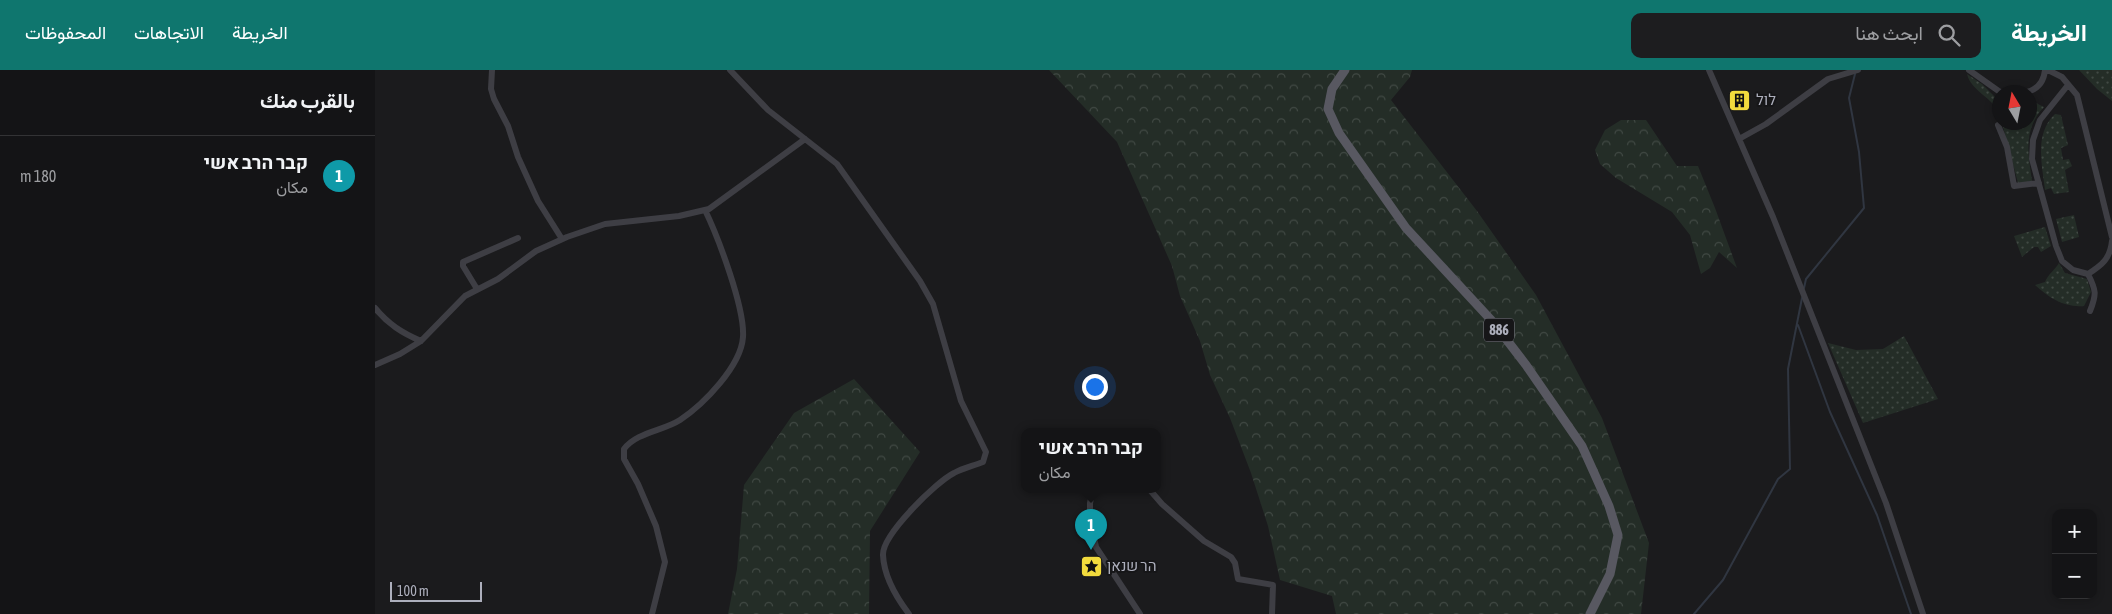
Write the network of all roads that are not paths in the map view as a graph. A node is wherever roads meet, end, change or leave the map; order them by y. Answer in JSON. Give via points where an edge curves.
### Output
{"nodes":[{"id":1,"x":492,"y":70,"type":"edge"},
{"id":2,"x":730,"y":70,"type":"edge"},
{"id":3,"x":1345,"y":70,"type":"edge"},
{"id":4,"x":1709,"y":70,"type":"edge"},
{"id":5,"x":1858,"y":70,"type":"edge"},
{"id":6,"x":1969,"y":70,"type":"edge"},
{"id":7,"x":2047,"y":70,"type":"edge"},
{"id":8,"x":2068,"y":85,"type":"junction"},
{"id":9,"x":1992,"y":86,"type":"edge"},
{"id":10,"x":2037,"y":86,"type":"edge"},
{"id":11,"x":2000,"y":130,"type":"edge"},
{"id":12,"x":805,"y":139,"type":"junction"},
{"id":13,"x":1739,"y":139,"type":"junction"},
{"id":14,"x":2039,"y":183,"type":"junction"},
{"id":15,"x":705,"y":210,"type":"junction"},
{"id":16,"x":518,"y":238,"type":"dead end"},
{"id":17,"x":562,"y":239,"type":"junction"},
{"id":18,"x":2112,"y":239,"type":"edge"},
{"id":19,"x":2088,"y":274,"type":"junction"},
{"id":20,"x":477,"y":289,"type":"junction"},
{"id":21,"x":375,"y":308,"type":"edge"},
{"id":22,"x":2090,"y":311,"type":"dead end"},
{"id":23,"x":421,"y":341,"type":"junction"},
{"id":24,"x":375,"y":365,"type":"edge"},
{"id":25,"x":1092,"y":493,"type":"edge"},
{"id":26,"x":1152,"y":493,"type":"edge"},
{"id":27,"x":652,"y":614,"type":"edge"},
{"id":28,"x":909,"y":614,"type":"edge"},
{"id":29,"x":1140,"y":614,"type":"edge"},
{"id":30,"x":1272,"y":614,"type":"edge"},
{"id":31,"x":1590,"y":614,"type":"edge"},
{"id":32,"x":1923,"y":614,"type":"edge"}],
"edges":[{"from":1,"to":17,"type":"street","via":[[491,89],[518,157],[538,202]]},
{"from":2,"to":12,"type":"street","via":[[768,110]]},
{"from":3,"to":31,"type":"main road","number":"886","via":[[1332,89],[1328,109],[1339,133],[1406,228],[1493,322],[1526,365],[1582,446],[1605,497],[1618,535],[1610,574]]},
{"from":4,"to":13,"type":"street"},
{"from":5,"to":13,"type":"street","via":[[1829,79]]},
{"from":6,"to":9,"type":"street"},
{"from":7,"to":8,"type":"street","via":[[2062,77]]},
{"from":7,"to":10,"type":"street"},
{"from":8,"to":14,"type":"street","via":[[2040,120],[2033,140],[2032,159]]},
{"from":8,"to":18,"type":"street","via":[[2077,95]]},
{"from":11,"to":14,"type":"street","via":[[2007,147],[2014,186]]},
{"from":12,"to":15,"type":"street"},
{"from":12,"to":28,"type":"street","via":[[828,155],[843,171],[927,293],[961,401],[986,452],[983,462],[954,473],[937,485],[889,536],[883,554],[886,570],[895,594]]},
{"from":13,"to":32,"type":"street","via":[[1886,504]]},
{"from":14,"to":19,"type":"street","via":[[2062,261],[2073,270]]},
{"from":15,"to":17,"type":"street","via":[[605,224]]},
{"from":15,"to":27,"type":"street","via":[[730,278],[743,337],[734,362],[708,396],[679,421],[639,437],[624,449],[624,459],[656,526],[665,562]]},
{"from":16,"to":20,"type":"street","via":[[463,262]]},
{"from":17,"to":20,"type":"street","via":[[536,251],[498,279]]},
{"from":18,"to":19,"type":"street","via":[[2111,253],[2103,264]]},
{"from":19,"to":22,"type":"street","via":[[2095,286],[2095,299]]},
{"from":20,"to":23,"type":"street","via":[[459,300]]},
{"from":21,"to":23,"type":"street","via":[[395,328]]},
{"from":23,"to":24,"type":"street"},
{"from":25,"to":29,"type":"street","via":[[1090,519],[1096,547]]},
{"from":26,"to":30,"type":"street","via":[[1204,541],[1231,557],[1238,579],[1273,585]]}]}
